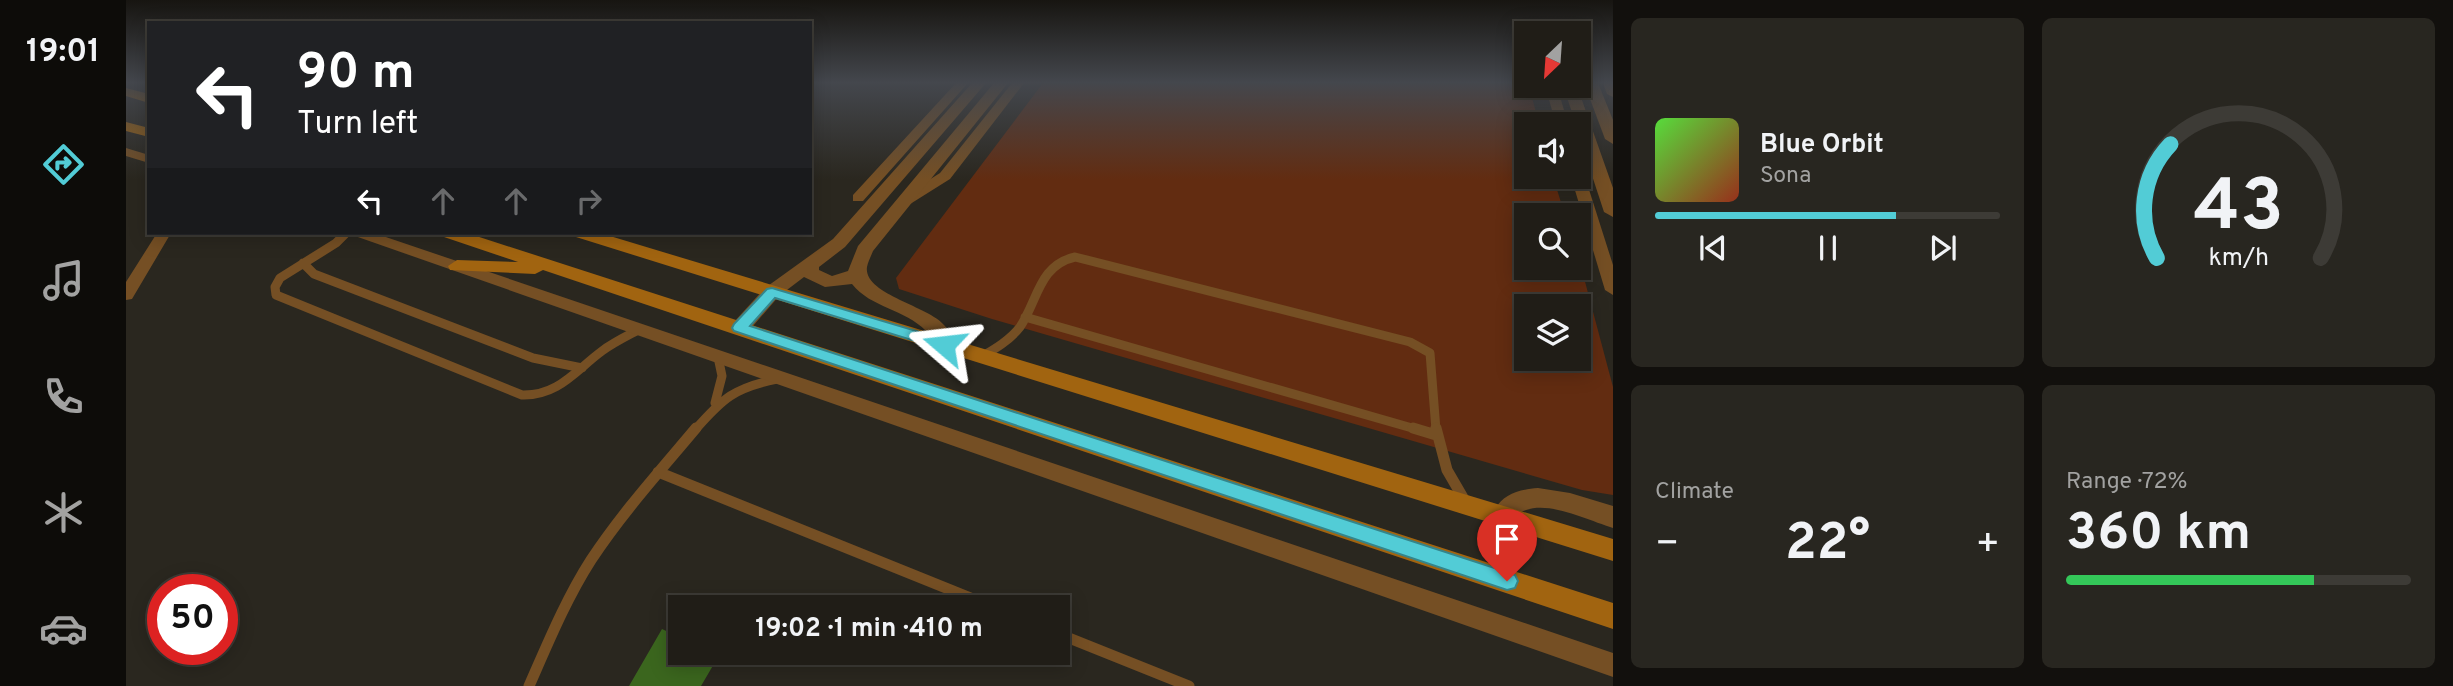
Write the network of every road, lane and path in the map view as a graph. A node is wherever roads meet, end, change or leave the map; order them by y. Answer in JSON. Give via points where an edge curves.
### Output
{"nodes":[{"id":1,"x":936,"y":115,"type":"edge"},
{"id":2,"x":948,"y":115,"type":"edge"},
{"id":3,"x":975,"y":115,"type":"edge"},
{"id":4,"x":993,"y":115,"type":"edge"},
{"id":5,"x":1580,"y":115,"type":"edge"},
{"id":6,"x":1610,"y":123,"type":"edge"},
{"id":7,"x":126,"y":126,"type":"edge"},
{"id":8,"x":147,"y":132,"type":"edge"},
{"id":9,"x":1613,"y":139,"type":"edge"},
{"id":10,"x":126,"y":152,"type":"edge"},
{"id":11,"x":147,"y":158,"type":"edge"},
{"id":12,"x":1582,"y":189,"type":"edge"},
{"id":13,"x":902,"y":203,"type":"junction"},
{"id":14,"x":861,"y":206,"type":"junction"},
{"id":15,"x":1613,"y":212,"type":"edge"},
{"id":16,"x":163,"y":235,"type":"edge"},
{"id":17,"x":344,"y":235,"type":"edge"},
{"id":18,"x":366,"y":235,"type":"edge"},
{"id":19,"x":456,"y":235,"type":"edge"},
{"id":20,"x":588,"y":235,"type":"edge"},
{"id":21,"x":810,"y":262,"type":"junction"},
{"id":22,"x":303,"y":263,"type":"junction"},
{"id":23,"x":457,"y":266,"type":"junction"},
{"id":24,"x":558,"y":269,"type":"junction"},
{"id":25,"x":856,"y":274,"type":"junction"},
{"id":26,"x":1613,"y":290,"type":"edge"},
{"id":27,"x":772,"y":292,"type":"junction"},
{"id":28,"x":126,"y":295,"type":"edge"},
{"id":29,"x":1026,"y":317,"type":"junction"},
{"id":30,"x":740,"y":328,"type":"junction"},
{"id":31,"x":640,"y":329,"type":"junction"},
{"id":32,"x":944,"y":345,"type":"junction"},
{"id":33,"x":718,"y":357,"type":"junction"},
{"id":34,"x":981,"y":357,"type":"junction"},
{"id":35,"x":582,"y":368,"type":"junction"},
{"id":36,"x":781,"y":379,"type":"junction"},
{"id":37,"x":713,"y":408,"type":"junction"},
{"id":38,"x":1436,"y":435,"type":"junction"},
{"id":39,"x":658,"y":472,"type":"junction"},
{"id":40,"x":1468,"y":506,"type":"junction"},
{"id":41,"x":1503,"y":516,"type":"junction"},
{"id":42,"x":1613,"y":517,"type":"edge"},
{"id":43,"x":1613,"y":550,"type":"edge"},
{"id":44,"x":963,"y":595,"type":"edge"},
{"id":45,"x":1613,"y":616,"type":"edge"},
{"id":46,"x":1070,"y":638,"type":"edge"},
{"id":47,"x":1613,"y":665,"type":"edge"},
{"id":48,"x":529,"y":686,"type":"edge"},
{"id":49,"x":1189,"y":686,"type":"edge"}],
"edges":[{"from":1,"to":14,"type":"street"},
{"from":2,"to":14,"type":"street"},
{"from":3,"to":13,"type":"street"},
{"from":4,"to":13,"type":"street","via":[[945,176]]},
{"from":5,"to":15,"type":"street"},
{"from":6,"to":9,"type":"street"},
{"from":7,"to":8,"type":"main road"},
{"from":10,"to":11,"type":"street"},
{"from":12,"to":26,"type":"street"},
{"from":13,"to":25,"type":"street","via":[[864,250]]},
{"from":14,"to":21,"type":"street","via":[[839,243]]},
{"from":16,"to":28,"type":"street"},
{"from":17,"to":22,"type":"lane"},
{"from":18,"to":23,"type":"street"},
{"from":19,"to":24,"type":"main road"},
{"from":20,"to":27,"type":"main road"},
{"from":21,"to":25,"type":"street","via":[[809,271],[821,280],[841,281]]},
{"from":21,"to":27,"type":"street"},
{"from":22,"to":35,"type":"lane","via":[[314,274],[533,359]]},
{"from":22,"to":35,"type":"lane","via":[[277,282],[274,291],[280,298],[515,393],[549,393]]},
{"from":23,"to":24,"type":"main road"},
{"from":23,"to":31,"type":"street"},
{"from":24,"to":30,"type":"main road"},
{"from":25,"to":32,"type":"street","via":[[873,295],[925,317],[942,335]]},
{"from":27,"to":30,"type":"street"},
{"from":27,"to":32,"type":"main road"},
{"from":29,"to":34,"type":"lane","via":[[1009,339]]},
{"from":29,"to":38,"type":"lane"},
{"from":29,"to":38,"type":"lane","via":[[1050,266],[1060,259],[1083,258],[1410,342],[1430,354]]},
{"from":30,"to":45,"type":"main road"},
{"from":31,"to":33,"type":"street"},
{"from":31,"to":35,"type":"lane","via":[[608,346]]},
{"from":32,"to":34,"type":"main road"},
{"from":33,"to":36,"type":"street"},
{"from":33,"to":37,"type":"lane","via":[[721,387]]},
{"from":34,"to":40,"type":"main road"},
{"from":36,"to":37,"type":"lane","via":[[738,389]]},
{"from":36,"to":47,"type":"street"},
{"from":37,"to":39,"type":"lane"},
{"from":38,"to":40,"type":"lane","via":[[1447,470]]},
{"from":39,"to":44,"type":"lane"},
{"from":39,"to":48,"type":"lane","via":[[591,559]]},
{"from":40,"to":41,"type":"main road"},
{"from":41,"to":42,"type":"street","via":[[1515,502],[1537,498]]},
{"from":41,"to":43,"type":"main road"},
{"from":46,"to":49,"type":"lane"}]}
